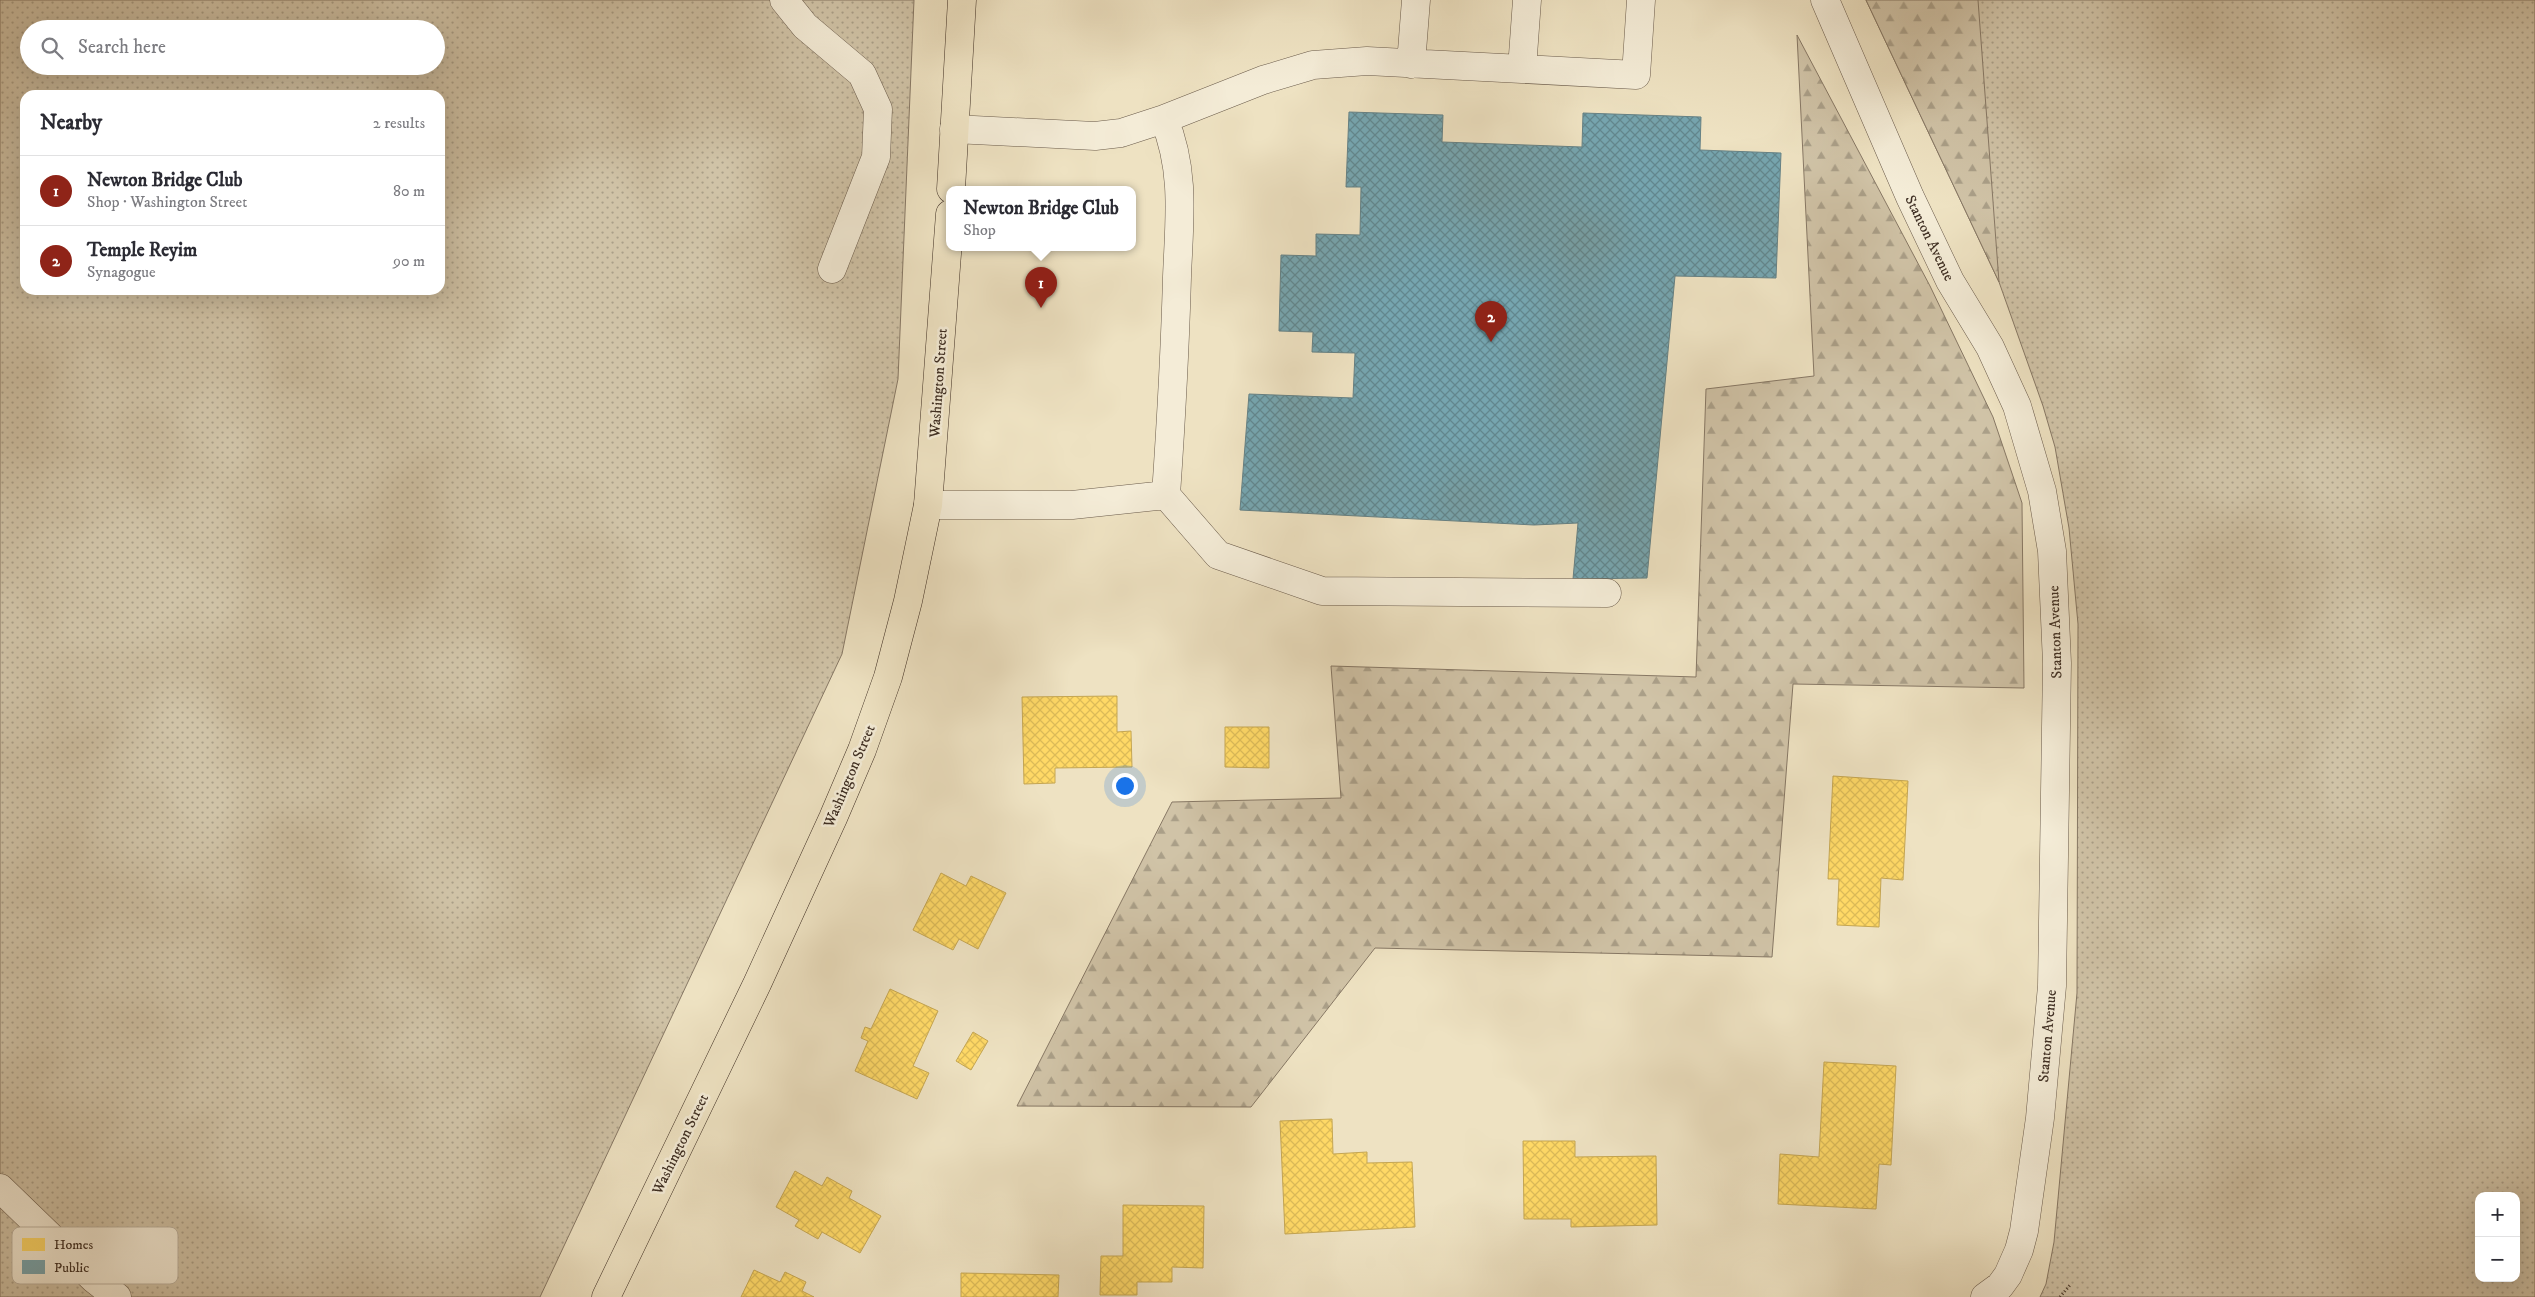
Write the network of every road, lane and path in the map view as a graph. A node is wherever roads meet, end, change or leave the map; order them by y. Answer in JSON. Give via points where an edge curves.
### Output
{"nodes":[{"id":1,"x":784,"y":0,"type":"edge"},
{"id":2,"x":962,"y":0,"type":"edge"},
{"id":3,"x":1416,"y":0,"type":"edge"},
{"id":4,"x":1527,"y":0,"type":"edge"},
{"id":5,"x":1641,"y":0,"type":"edge"},
{"id":6,"x":1826,"y":0,"type":"edge"},
{"id":7,"x":1412,"y":64,"type":"junction"},
{"id":8,"x":1522,"y":69,"type":"junction"},
{"id":9,"x":1164,"y":119,"type":"junction"},
{"id":10,"x":954,"y":129,"type":"junction"},
{"id":11,"x":951,"y":186,"type":"edge"},
{"id":12,"x":947,"y":251,"type":"edge"},
{"id":13,"x":832,"y":269,"type":"dead end"},
{"id":14,"x":1166,"y":495,"type":"junction"},
{"id":15,"x":928,"y":506,"type":"junction"},
{"id":16,"x":1606,"y":593,"type":"dead end"},
{"id":17,"x":0,"y":1188,"type":"edge"},
{"id":18,"x":40,"y":1227,"type":"edge"},
{"id":19,"x":100,"y":1284,"type":"edge"},
{"id":20,"x":2070,"y":1285,"type":"dead end"},
{"id":21,"x":117,"y":1297,"type":"edge"},
{"id":22,"x":606,"y":1297,"type":"edge"},
{"id":23,"x":1985,"y":1297,"type":"edge"},
{"id":24,"x":2060,"y":1297,"type":"edge"}],
"edges":[{"from":1,"to":13,"type":"street","via":[[805,26],[862,74],[878,108],[876,157]]},
{"from":2,"to":10,"type":"main road"},
{"from":3,"to":7,"type":"street"},
{"from":4,"to":8,"type":"street"},
{"from":5,"to":8,"type":"street","via":[[1636,74]]},
{"from":6,"to":23,"type":"street","name":"Stanton Avenue","via":[[1910,197],[1950,281],[1990,347],[2017,406],[2042,491],[2052,551],[2057,663],[2055,914],[2040,1118],[2019,1250],[2008,1275]]},
{"from":7,"to":8,"type":"street"},
{"from":7,"to":9,"type":"street","via":[[1367,61],[1313,65],[1263,80]]},
{"from":9,"to":10,"type":"street","via":[[1120,133],[1095,136]]},
{"from":9,"to":14,"type":"street","via":[[1180,180],[1175,357]]},
{"from":10,"to":11,"type":"main road"},
{"from":12,"to":15,"type":"main road","name":"Washington Street"},
{"from":14,"to":15,"type":"street","via":[[1072,505]]},
{"from":14,"to":16,"type":"street","via":[[1218,555],[1322,591]]},
{"from":15,"to":22,"type":"main road","name":"Washington Street","via":[[888,677],[862,750],[757,984]]},
{"from":17,"to":18,"type":"street"},
{"from":19,"to":21,"type":"street"},
{"from":20,"to":24,"type":"path"}]}
